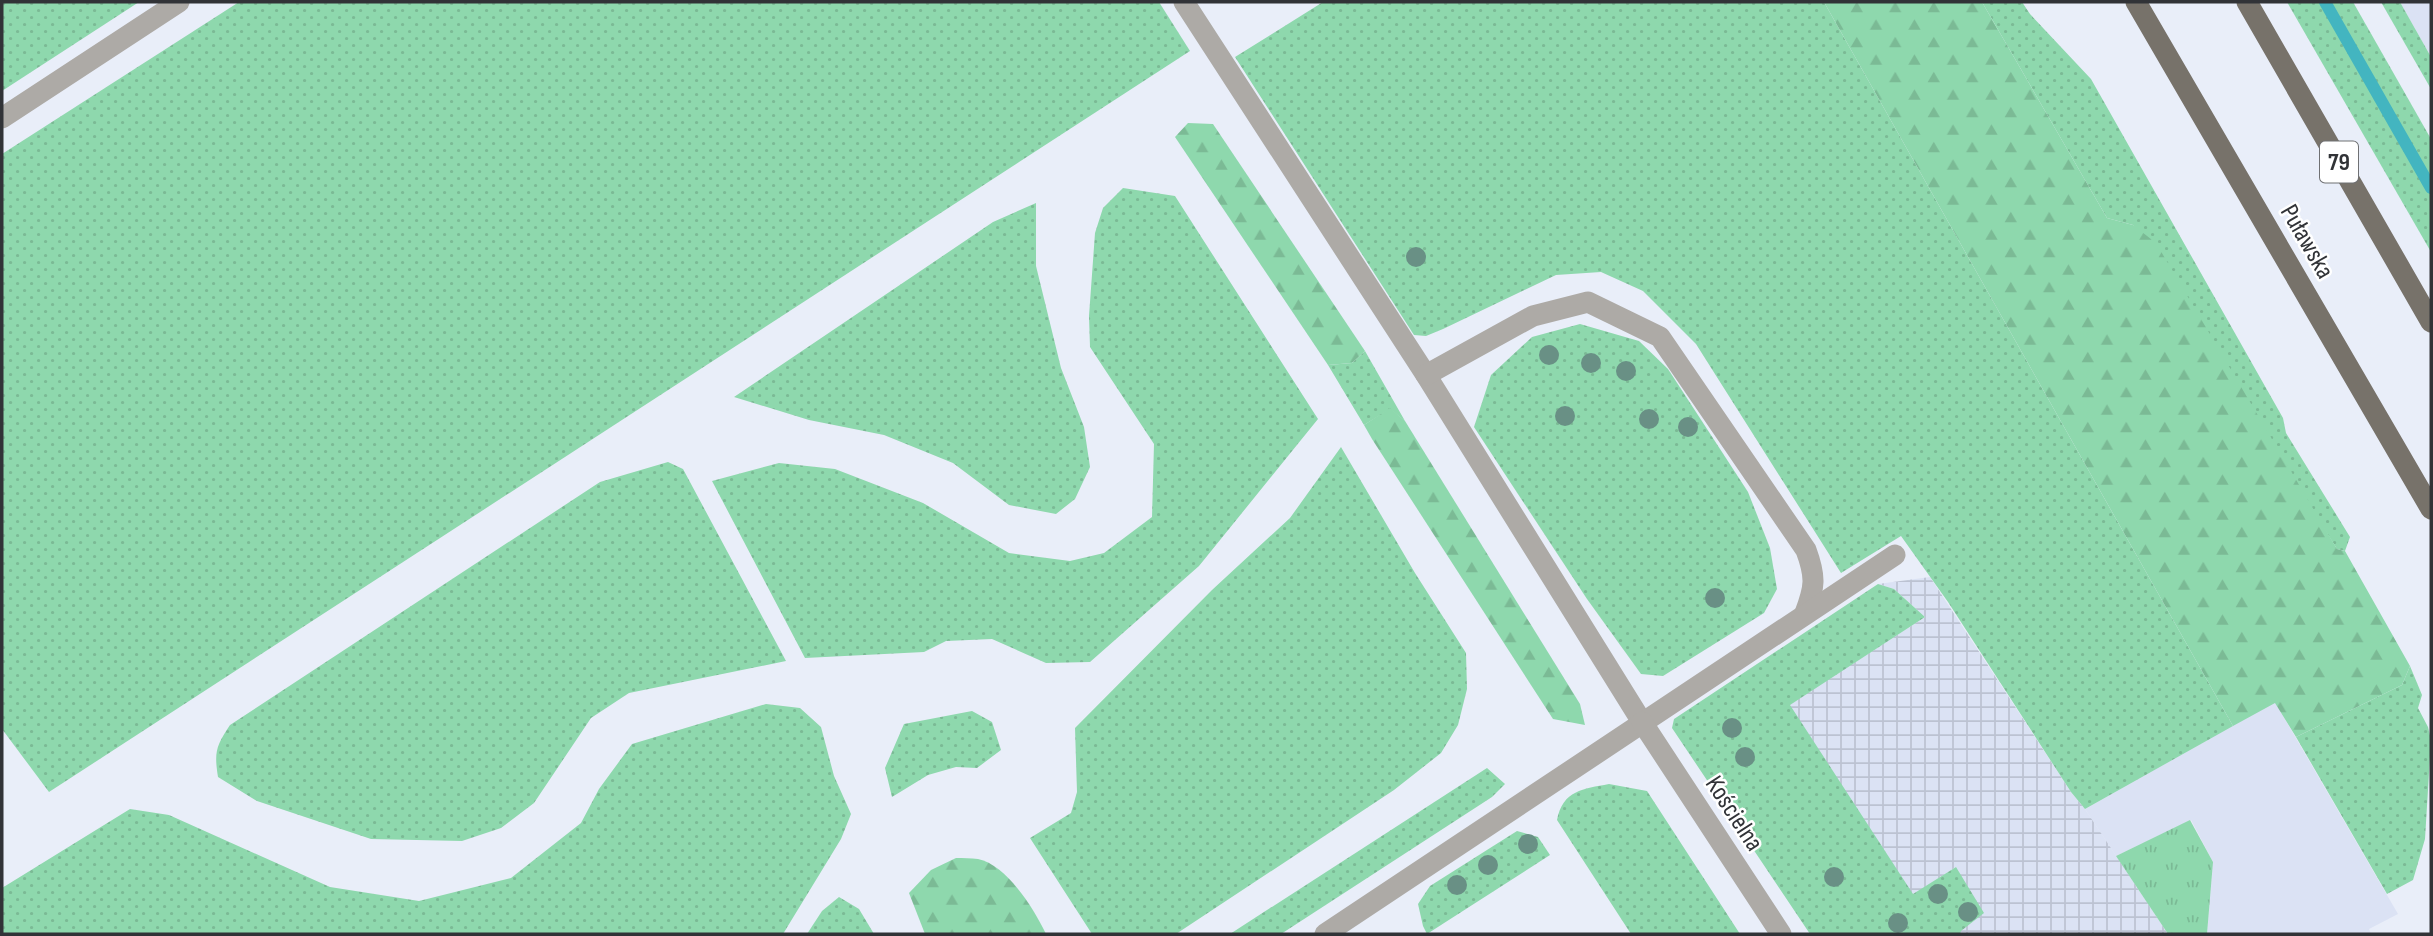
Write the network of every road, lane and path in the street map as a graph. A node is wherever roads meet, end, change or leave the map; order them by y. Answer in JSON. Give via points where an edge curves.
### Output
{"nodes":[{"id":1,"x":179,"y":2,"type":"edge"},
{"id":2,"x":1184,"y":2,"type":"edge"},
{"id":3,"x":2136,"y":2,"type":"edge"},
{"id":4,"x":2246,"y":2,"type":"edge"},
{"id":5,"x":2,"y":118,"type":"edge"},
{"id":6,"x":2431,"y":322,"type":"edge"},
{"id":7,"x":1426,"y":375,"type":"junction"},
{"id":8,"x":2431,"y":509,"type":"edge"},
{"id":9,"x":1895,"y":555,"type":"dead end"},
{"id":10,"x":1805,"y":613,"type":"junction"},
{"id":11,"x":1642,"y":722,"type":"junction"},
{"id":12,"x":1325,"y":934,"type":"edge"},
{"id":13,"x":1781,"y":934,"type":"edge"}],
"edges":[{"from":1,"to":5,"type":"street"},
{"from":2,"to":7,"type":"street","name":"Kościelna"},
{"from":3,"to":8,"type":"main road","name":"Puławska"},
{"from":4,"to":6,"type":"main road","number":"79"},
{"from":7,"to":10,"type":"street","via":[[1533,316],[1588,302],[1660,337],[1806,550],[1814,588]]},
{"from":7,"to":11,"type":"street","name":"Kościelna"},
{"from":9,"to":10,"type":"street"},
{"from":10,"to":11,"type":"street"},
{"from":11,"to":12,"type":"street"},
{"from":11,"to":13,"type":"street","name":"Kościelna"}]}
